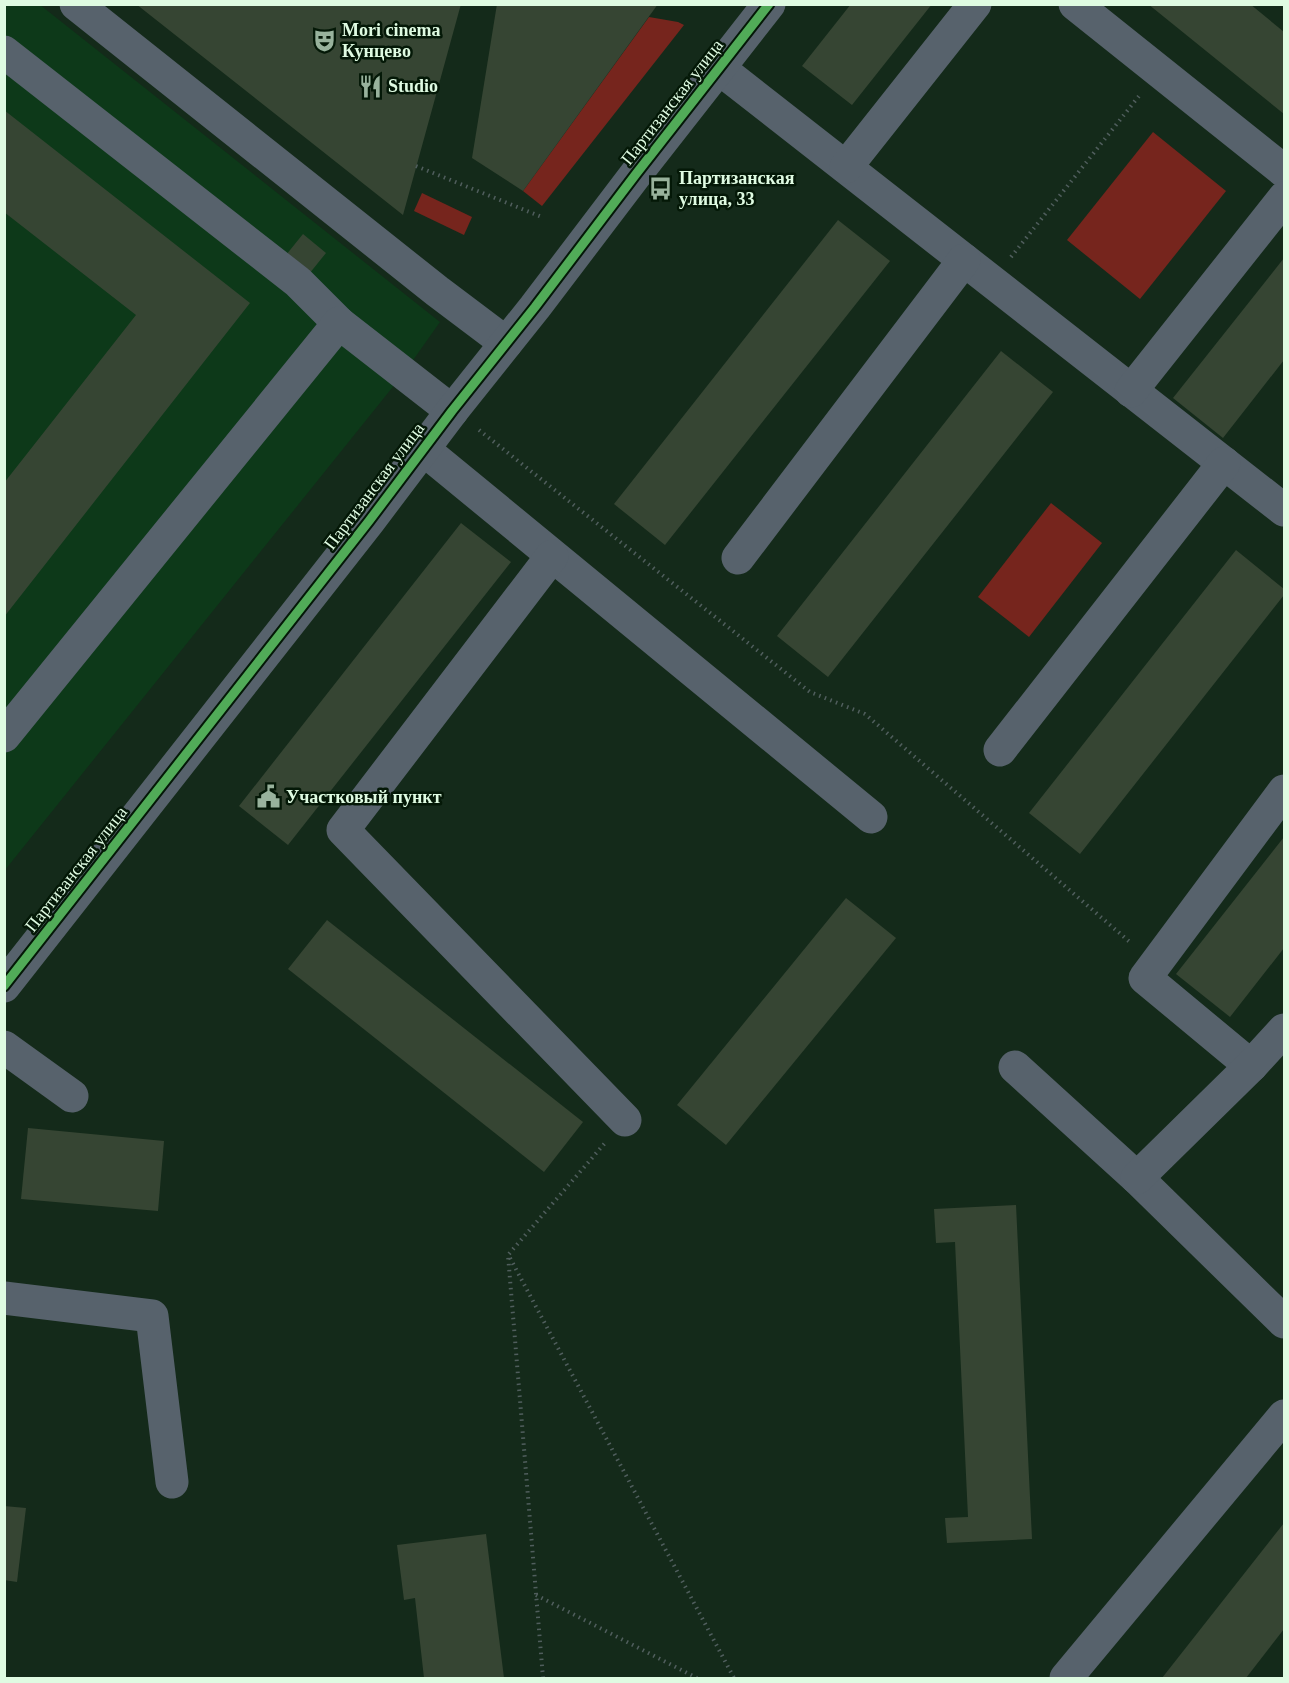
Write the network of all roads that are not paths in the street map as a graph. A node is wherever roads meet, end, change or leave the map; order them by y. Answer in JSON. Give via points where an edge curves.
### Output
{"nodes":[{"id":1,"x":76,"y":4,"type":"edge"},
{"id":2,"x":769,"y":4,"type":"edge"},
{"id":3,"x":975,"y":4,"type":"edge"},
{"id":4,"x":1075,"y":4,"type":"edge"},
{"id":5,"x":4,"y":52,"type":"edge"},
{"id":6,"x":720,"y":69,"type":"junction"},
{"id":7,"x":846,"y":166,"type":"junction"},
{"id":8,"x":1284,"y":171,"type":"edge"},
{"id":9,"x":1284,"y":198,"type":"edge"},
{"id":10,"x":964,"y":260,"type":"junction"},
{"id":11,"x":339,"y":323,"type":"junction"},
{"id":12,"x":506,"y":343,"type":"junction"},
{"id":13,"x":1131,"y":391,"type":"junction"},
{"id":14,"x":464,"y":419,"type":"junction"},
{"id":15,"x":423,"y":449,"type":"junction"},
{"id":16,"x":1224,"y":463,"type":"junction"},
{"id":17,"x":1284,"y":510,"type":"edge"},
{"id":18,"x":552,"y":556,"type":"junction"},
{"id":19,"x":738,"y":558,"type":"dead end"},
{"id":20,"x":4,"y":736,"type":"edge"},
{"id":21,"x":1000,"y":750,"type":"dead end"},
{"id":22,"x":1284,"y":791,"type":"edge"},
{"id":23,"x":871,"y":817,"type":"dead end"},
{"id":24,"x":4,"y":986,"type":"edge"},
{"id":25,"x":1284,"y":1030,"type":"edge"},
{"id":26,"x":4,"y":1047,"type":"edge"},
{"id":27,"x":1251,"y":1066,"type":"junction"},
{"id":28,"x":1015,"y":1067,"type":"dead end"},
{"id":29,"x":72,"y":1096,"type":"dead end"},
{"id":30,"x":625,"y":1120,"type":"road end"},
{"id":31,"x":1137,"y":1178,"type":"junction"},
{"id":32,"x":4,"y":1298,"type":"edge"},
{"id":33,"x":1284,"y":1322,"type":"edge"},
{"id":34,"x":1284,"y":1416,"type":"edge"},
{"id":35,"x":172,"y":1482,"type":"dead end"},
{"id":36,"x":1066,"y":1678,"type":"edge"}],
"edges":[{"from":1,"to":12,"type":"street"},
{"from":2,"to":6,"type":"street","name":"Партизанская улица"},
{"from":3,"to":7,"type":"street"},
{"from":4,"to":8,"type":"street"},
{"from":5,"to":11,"type":"street","via":[[298,282]]},
{"from":6,"to":7,"type":"street"},
{"from":6,"to":12,"type":"street","name":"Партизанская улица"},
{"from":7,"to":10,"type":"street"},
{"from":9,"to":13,"type":"street"},
{"from":10,"to":13,"type":"street"},
{"from":10,"to":19,"type":"street"},
{"from":11,"to":14,"type":"street"},
{"from":11,"to":20,"type":"street"},
{"from":12,"to":14,"type":"street","name":"Партизанская улица"},
{"from":13,"to":16,"type":"street"},
{"from":14,"to":15,"type":"street","name":"Партизанская улица"},
{"from":15,"to":18,"type":"street"},
{"from":15,"to":24,"type":"street","name":"Партизанская улица"},
{"from":16,"to":17,"type":"street"},
{"from":16,"to":21,"type":"street"},
{"from":18,"to":23,"type":"street"},
{"from":18,"to":30,"type":"street","via":[[343,830]]},
{"from":22,"to":27,"type":"street","via":[[1145,978]]},
{"from":25,"to":27,"type":"street"},
{"from":26,"to":29,"type":"street"},
{"from":27,"to":31,"type":"street"},
{"from":28,"to":31,"type":"street"},
{"from":31,"to":33,"type":"street"},
{"from":32,"to":35,"type":"street","via":[[152,1316]]},
{"from":34,"to":36,"type":"street"}]}
